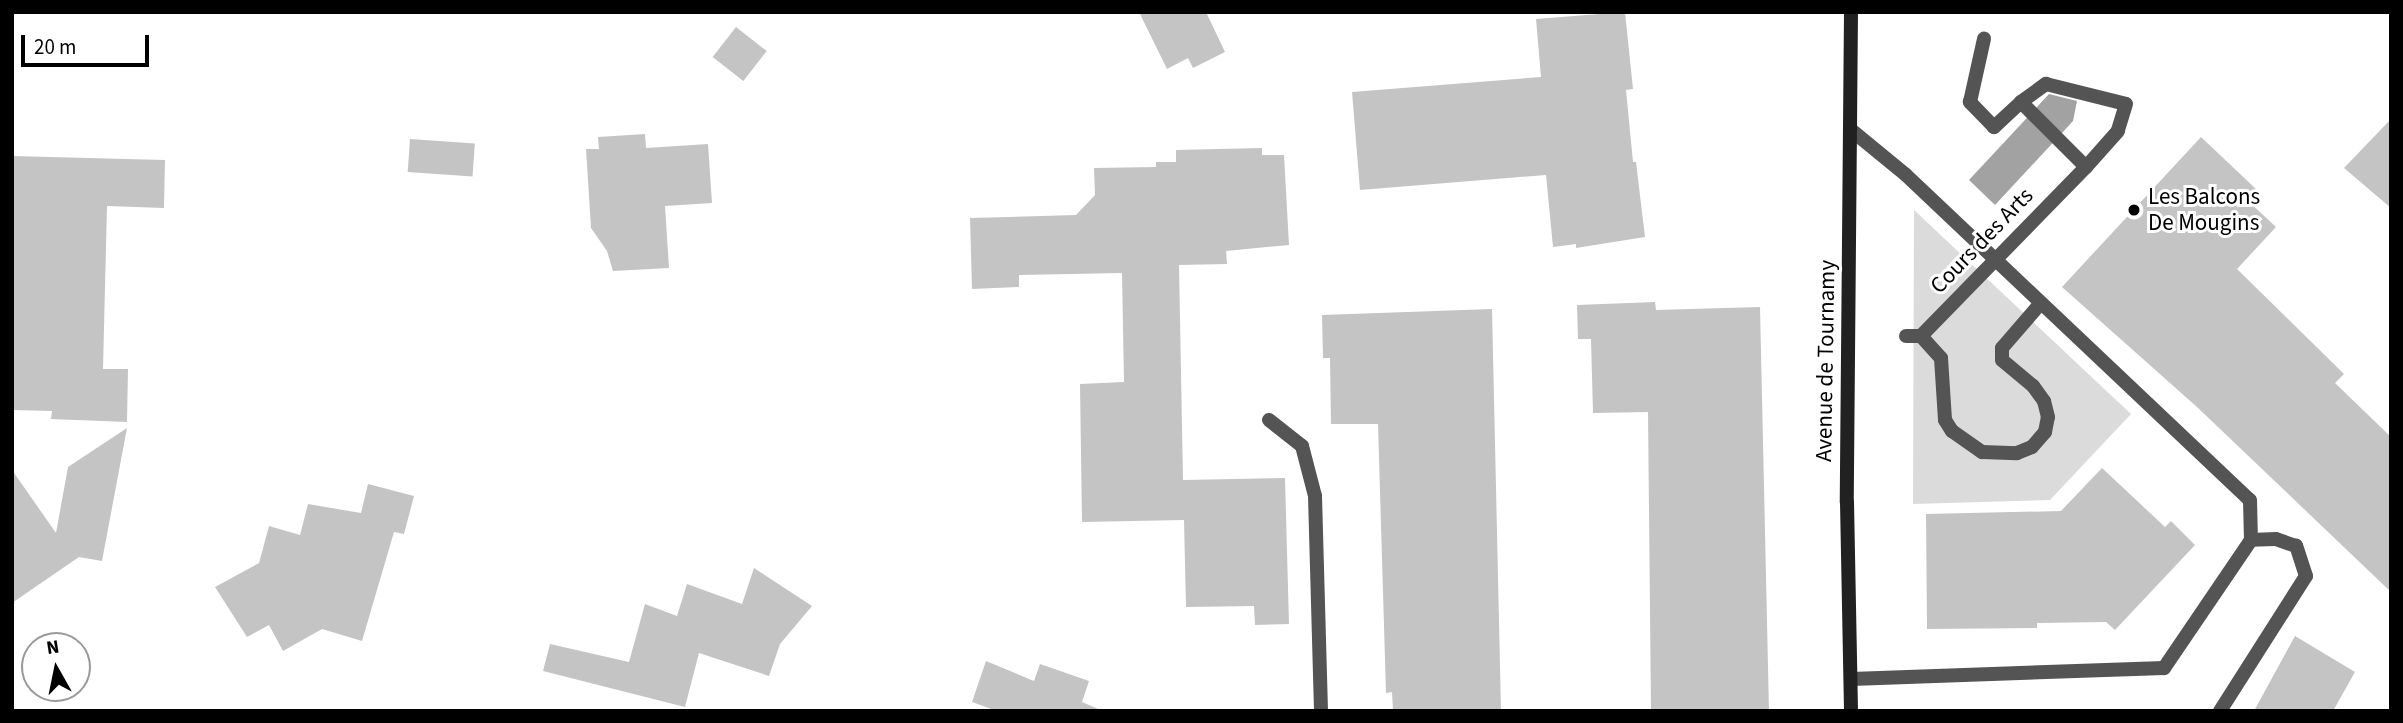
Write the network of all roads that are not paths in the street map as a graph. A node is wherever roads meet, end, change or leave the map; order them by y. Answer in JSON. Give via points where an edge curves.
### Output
{"nodes":[{"id":1,"x":1851,"y":12,"type":"edge"},
{"id":2,"x":1984,"y":39,"type":"dead end"},
{"id":3,"x":2026,"y":106,"type":"junction"},
{"id":4,"x":1850,"y":129,"type":"junction"},
{"id":5,"x":2086,"y":167,"type":"junction"},
{"id":6,"x":1993,"y":260,"type":"junction"},
{"id":7,"x":2040,"y":304,"type":"junction"},
{"id":8,"x":1906,"y":336,"type":"dead end"},
{"id":9,"x":1921,"y":336,"type":"junction"},
{"id":10,"x":1269,"y":420,"type":"dead end"},
{"id":11,"x":2251,"y":540,"type":"junction"},
{"id":12,"x":1851,"y":678,"type":"junction"},
{"id":13,"x":1321,"y":711,"type":"edge"},
{"id":14,"x":1851,"y":711,"type":"edge"},
{"id":15,"x":2220,"y":711,"type":"edge"}],
"edges":[{"from":1,"to":4,"type":"main road","name":"Avenue de Tournamy"},
{"from":2,"to":3,"type":"street","name":"Cours des Arts","via":[[1970,102],[1994,127]]},
{"from":3,"to":5,"type":"street"},
{"from":3,"to":5,"type":"street","name":"Cours des Arts","via":[[2046,84],[2126,104],[2118,131]]},
{"from":4,"to":6,"type":"street","via":[[1906,175]]},
{"from":4,"to":12,"type":"main road","name":"Avenue de Tournamy"},
{"from":5,"to":6,"type":"street","name":"Cours des Arts"},
{"from":6,"to":7,"type":"street"},
{"from":6,"to":9,"type":"street","name":"Cours des Arts"},
{"from":7,"to":9,"type":"street","via":[[2002,348],[2002,360],[2033,386],[2048,417],[2039,439],[2017,453],[1982,452],[1952,431],[1945,420],[1941,358]]},
{"from":7,"to":11,"type":"street","via":[[2250,500]]},
{"from":8,"to":9,"type":"street"},
{"from":10,"to":13,"type":"street","via":[[1303,446],[1315,496]]},
{"from":11,"to":12,"type":"street","via":[[2164,668]]},
{"from":11,"to":15,"type":"street","via":[[2276,539],[2296,546],[2306,576]]},
{"from":12,"to":14,"type":"main road","name":"Avenue de Tournamy"}]}
